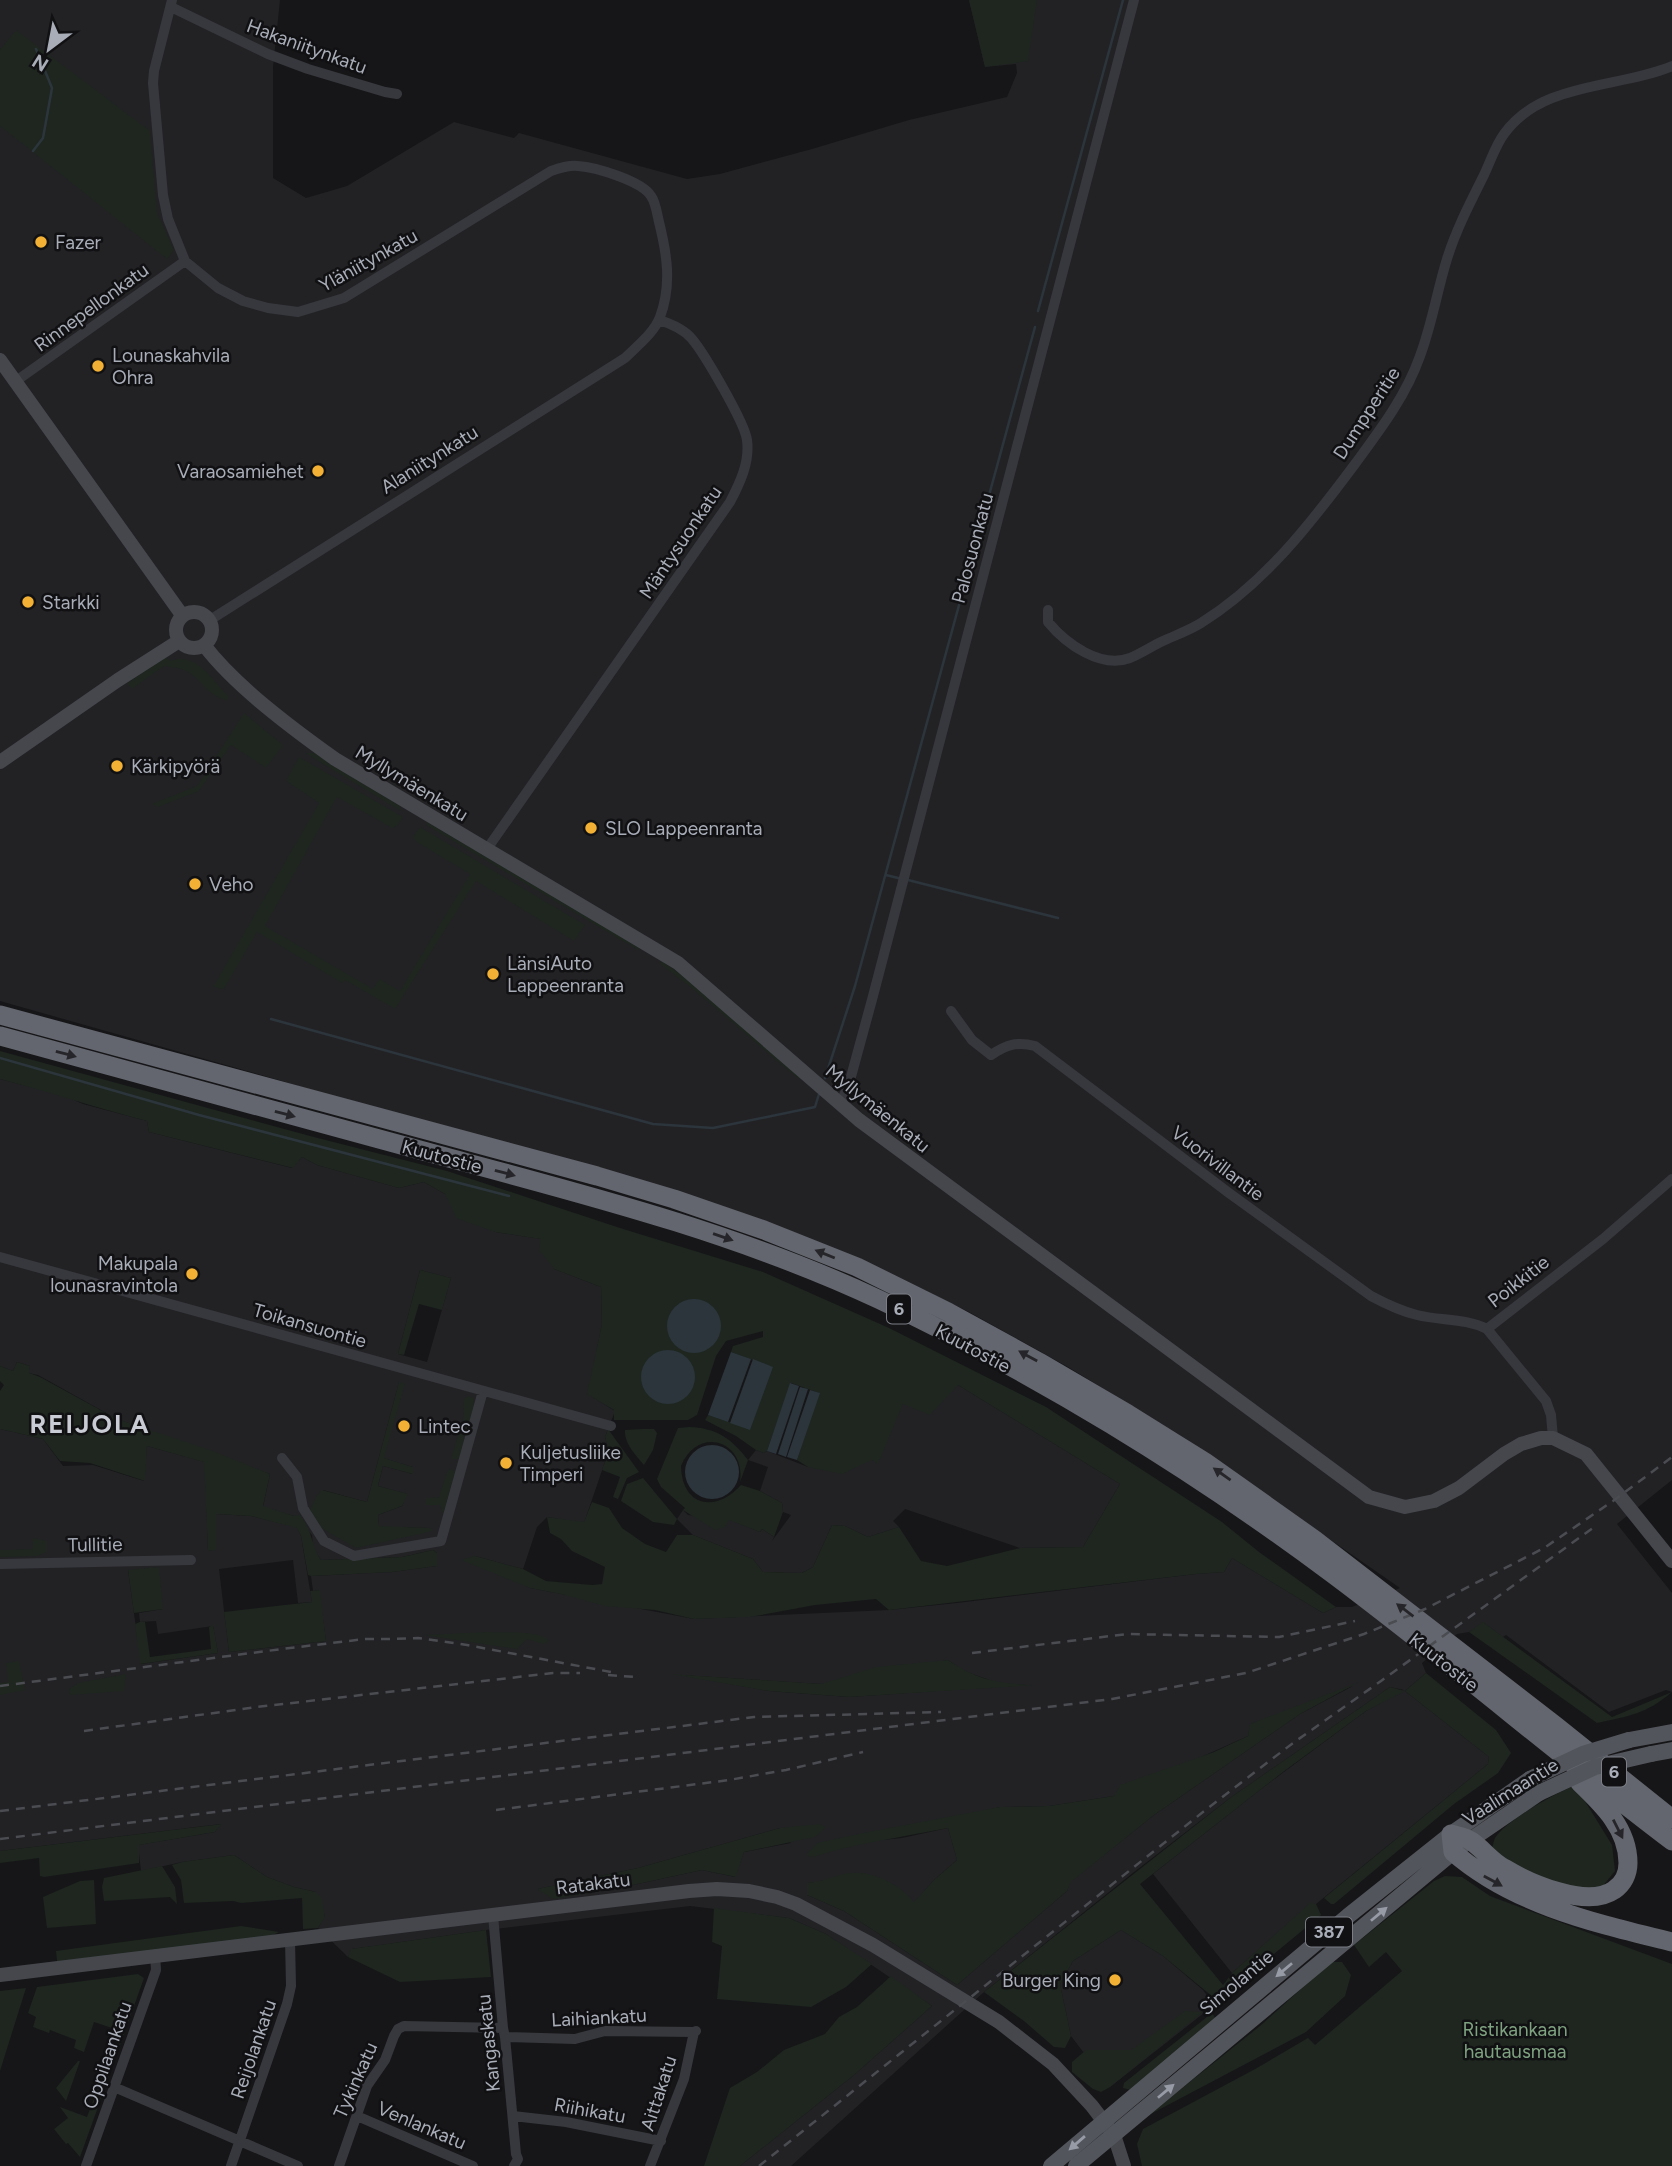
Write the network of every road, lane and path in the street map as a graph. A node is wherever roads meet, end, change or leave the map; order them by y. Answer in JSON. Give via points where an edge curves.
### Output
{"nodes":[{"id":1,"x":1134,"y":0,"type":"edge"},
{"id":2,"x":172,"y":4,"type":"edge"},
{"id":3,"x":1672,"y":66,"type":"edge"},
{"id":4,"x":397,"y":94,"type":"dead end"},
{"id":5,"x":185,"y":261,"type":"junction"},
{"id":6,"x":659,"y":320,"type":"junction"},
{"id":7,"x":0,"y":360,"type":"edge"},
{"id":8,"x":16,"y":382,"type":"junction"},
{"id":9,"x":1048,"y":610,"type":"dead end"},
{"id":10,"x":182,"y":615,"type":"junction"},
{"id":11,"x":210,"y":620,"type":"junction"},
{"id":12,"x":179,"y":641,"type":"junction"},
{"id":13,"x":204,"y":645,"type":"junction"},
{"id":14,"x":0,"y":762,"type":"edge"},
{"id":15,"x":487,"y":849,"type":"junction"},
{"id":16,"x":951,"y":1011,"type":"dead end"},
{"id":17,"x":0,"y":1015,"type":"edge"},
{"id":18,"x":0,"y":1036,"type":"edge"},
{"id":19,"x":840,"y":1104,"type":"junction"},
{"id":20,"x":1672,"y":1179,"type":"edge"},
{"id":21,"x":0,"y":1257,"type":"edge"},
{"id":22,"x":1487,"y":1329,"type":"junction"},
{"id":23,"x":483,"y":1391,"type":"junction"},
{"id":24,"x":611,"y":1426,"type":"dead end"},
{"id":25,"x":1547,"y":1438,"type":"junction"},
{"id":26,"x":282,"y":1458,"type":"dead end"},
{"id":27,"x":191,"y":1560,"type":"dead end"},
{"id":28,"x":1672,"y":1561,"type":"edge"},
{"id":29,"x":0,"y":1564,"type":"edge"},
{"id":30,"x":1350,"y":1587,"type":"junction"},
{"id":31,"x":1556,"y":1726,"type":"junction"},
{"id":32,"x":1672,"y":1732,"type":"edge"},
{"id":33,"x":1672,"y":1750,"type":"edge"},
{"id":34,"x":1534,"y":1786,"type":"junction"},
{"id":35,"x":1672,"y":1808,"type":"edge"},
{"id":36,"x":1672,"y":1819,"type":"edge"},
{"id":37,"x":1672,"y":1841,"type":"edge"},
{"id":38,"x":1458,"y":1842,"type":"junction"},
{"id":39,"x":493,"y":1914,"type":"junction"},
{"id":40,"x":290,"y":1940,"type":"junction"},
{"id":41,"x":1672,"y":1942,"type":"edge"},
{"id":42,"x":155,"y":1955,"type":"junction"},
{"id":43,"x":0,"y":1975,"type":"edge"},
{"id":44,"x":504,"y":2032,"type":"junction"},
{"id":45,"x":695,"y":2032,"type":"joint"},
{"id":46,"x":114,"y":2087,"type":"junction"},
{"id":47,"x":356,"y":2116,"type":"junction"},
{"id":48,"x":513,"y":2116,"type":"junction"},
{"id":49,"x":1104,"y":2120,"type":"junction"},
{"id":50,"x":1114,"y":2135,"type":"junction"},
{"id":51,"x":240,"y":2141,"type":"junction"},
{"id":52,"x":661,"y":2141,"type":"junction"},
{"id":53,"x":520,"y":2164,"type":"edge"},
{"id":54,"x":86,"y":2166,"type":"edge"},
{"id":55,"x":231,"y":2166,"type":"edge"},
{"id":56,"x":298,"y":2166,"type":"edge"},
{"id":57,"x":339,"y":2166,"type":"edge"},
{"id":58,"x":473,"y":2166,"type":"edge"},
{"id":59,"x":650,"y":2166,"type":"edge"},
{"id":60,"x":1051,"y":2166,"type":"edge"},
{"id":61,"x":1076,"y":2166,"type":"edge"},
{"id":62,"x":1124,"y":2166,"type":"edge"}],
"edges":[{"from":1,"to":19,"type":"street","name":"Palosuonkatu","via":[[873,996]]},
{"from":2,"to":4,"type":"street","name":"Hakaniitynkatu","via":[[268,54]]},
{"from":2,"to":5,"type":"street","name":"Yläniitynkatu","via":[[154,71],[154,103],[163,195]]},
{"from":3,"to":9,"type":"street","name":"Dumpperitie","via":[[1555,96],[1503,135],[1457,232],[1409,383],[1336,490],[1268,570],[1200,624],[1115,661],[1081,651],[1056,632],[1048,622]]},
{"from":5,"to":6,"type":"street","name":"Yläniitynkatu","via":[[218,288],[243,300],[298,312],[344,298],[551,171],[578,166],[624,178],[652,196],[667,256],[668,279]]},
{"from":5,"to":8,"type":"street","name":"Rinnepellonkatu"},
{"from":6,"to":11,"type":"street","name":"Alaniitynkatu","via":[[625,358]]},
{"from":6,"to":15,"type":"street","name":"Mäntysuonkatu","via":[[692,338],[731,401],[747,439],[744,473],[730,502]]},
{"from":7,"to":8,"type":"main road"},
{"from":8,"to":10,"type":"main road"},
{"from":10,"to":11,"type":"main road","via":[[192,611]]},
{"from":10,"to":12,"type":"main road","via":[[175,627]]},
{"from":11,"to":13,"type":"main road","via":[[212,630]]},
{"from":12,"to":13,"type":"main road","via":[[195,648]]},
{"from":12,"to":14,"type":"main road"},
{"from":13,"to":15,"type":"main road","name":"Myllymäenkatu","via":[[301,735]]},
{"from":15,"to":19,"type":"main road","name":"Myllymäenkatu","via":[[678,963]]},
{"from":16,"to":22,"type":"street","name":"Vuorivillantie","via":[[972,1040],[990,1055],[1020,1042],[1035,1046],[1371,1296],[1418,1316],[1474,1322]]},
{"from":31,"to":17,"type":"highway","name":"Kuutostie","number":"6","one_way":true,"via":[[1315,1540],[1205,1462],[1039,1362],[857,1268],[764,1230],[597,1176]]},
{"from":18,"to":30,"type":"highway","name":"Kuutostie","number":"6","one_way":true,"via":[[666,1217],[805,1267],[946,1332],[1106,1423],[1254,1517]]},
{"from":19,"to":25,"type":"main road","name":"Myllymäenkatu","via":[[1369,1497],[1405,1507],[1434,1502],[1521,1444]]},
{"from":20,"to":22,"type":"street","name":"Poikkitie","via":[[1604,1239]]},
{"from":21,"to":23,"type":"street","name":"Toikansuontie"},
{"from":22,"to":25,"type":"street","name":"Poikkitie","via":[[1546,1401],[1551,1415]]},
{"from":23,"to":24,"type":"street","name":"Toikansuontie"},
{"from":23,"to":26,"type":"street","via":[[441,1541],[354,1556],[324,1541],[303,1508],[297,1477]]},
{"from":25,"to":28,"type":"main road","via":[[1586,1454]]},
{"from":27,"to":29,"type":"street","name":"Tullitie"},
{"from":30,"to":37,"type":"highway","name":"Kuutostie","number":"6"},
{"from":30,"to":38,"type":"highway","one_way":true,"via":[[1593,1796],[1620,1828],[1628,1865],[1624,1881],[1613,1891],[1578,1896],[1503,1867]]},
{"from":31,"to":35,"type":"highway"},
{"from":31,"to":36,"type":"highway","name":"Kuutostie","number":"6"},
{"from":32,"to":34,"type":"main road","name":"Vaalimaantie","number":"387","bridge":true,"via":[[1583,1754]]},
{"from":33,"to":34,"type":"main road","name":"Vaalimaantie","number":"387","bridge":true},
{"from":34,"to":38,"type":"main road","name":"Vaalimaantie","number":"387"},
{"from":38,"to":41,"type":"highway","one_way":true,"via":[[1483,1876],[1526,1897]]},
{"from":38,"to":49,"type":"main road","name":"Simolantie","number":"387","one_way":true,"via":[[1330,1931]]},
{"from":50,"to":38,"type":"main road","name":"Simolantie","one_way":true},
{"from":39,"to":40,"type":"main road","name":"Ratakatu"},
{"from":39,"to":44,"type":"street","name":"Kangaskatu"},
{"from":39,"to":49,"type":"main road","name":"Ratakatu","via":[[716,1889],[777,1897],[873,1945],[999,2022],[1052,2064]]},
{"from":40,"to":42,"type":"main road","name":"Ratakatu"},
{"from":40,"to":51,"type":"street","name":"Reijolankatu","via":[[288,2004]]},
{"from":42,"to":43,"type":"main road","name":"Ratakatu"},
{"from":42,"to":46,"type":"street","name":"Oppilaankatu","via":[[156,1970]]},
{"from":44,"to":45,"type":"street","name":"Laihiankatu","via":[[575,2039],[605,2031]]},
{"from":44,"to":47,"type":"street","name":"Tykinkatu","via":[[398,2029]]},
{"from":44,"to":48,"type":"street","name":"Kangaskatu"},
{"from":45,"to":52,"type":"street","name":"Aittakatu","via":[[684,2080]]},
{"from":46,"to":51,"type":"street"},
{"from":46,"to":54,"type":"street","name":"Oppilaankatu"},
{"from":47,"to":57,"type":"street","name":"Tykinkatu"},
{"from":47,"to":58,"type":"street","name":"Venlankatu"},
{"from":48,"to":52,"type":"street","name":"Riihikatu"},
{"from":48,"to":53,"type":"street","name":"Kangaskatu"},
{"from":49,"to":50,"type":"main road","name":"Ratakatu"},
{"from":49,"to":60,"type":"main road","name":"Simolantie","number":"387","one_way":true},
{"from":50,"to":61,"type":"main road","name":"Simolantie"},
{"from":50,"to":62,"type":"main road","name":"Ratakatu"},
{"from":51,"to":55,"type":"street","name":"Reijolankatu"},
{"from":51,"to":56,"type":"street"},
{"from":52,"to":59,"type":"street","name":"Aittakatu"}]}
